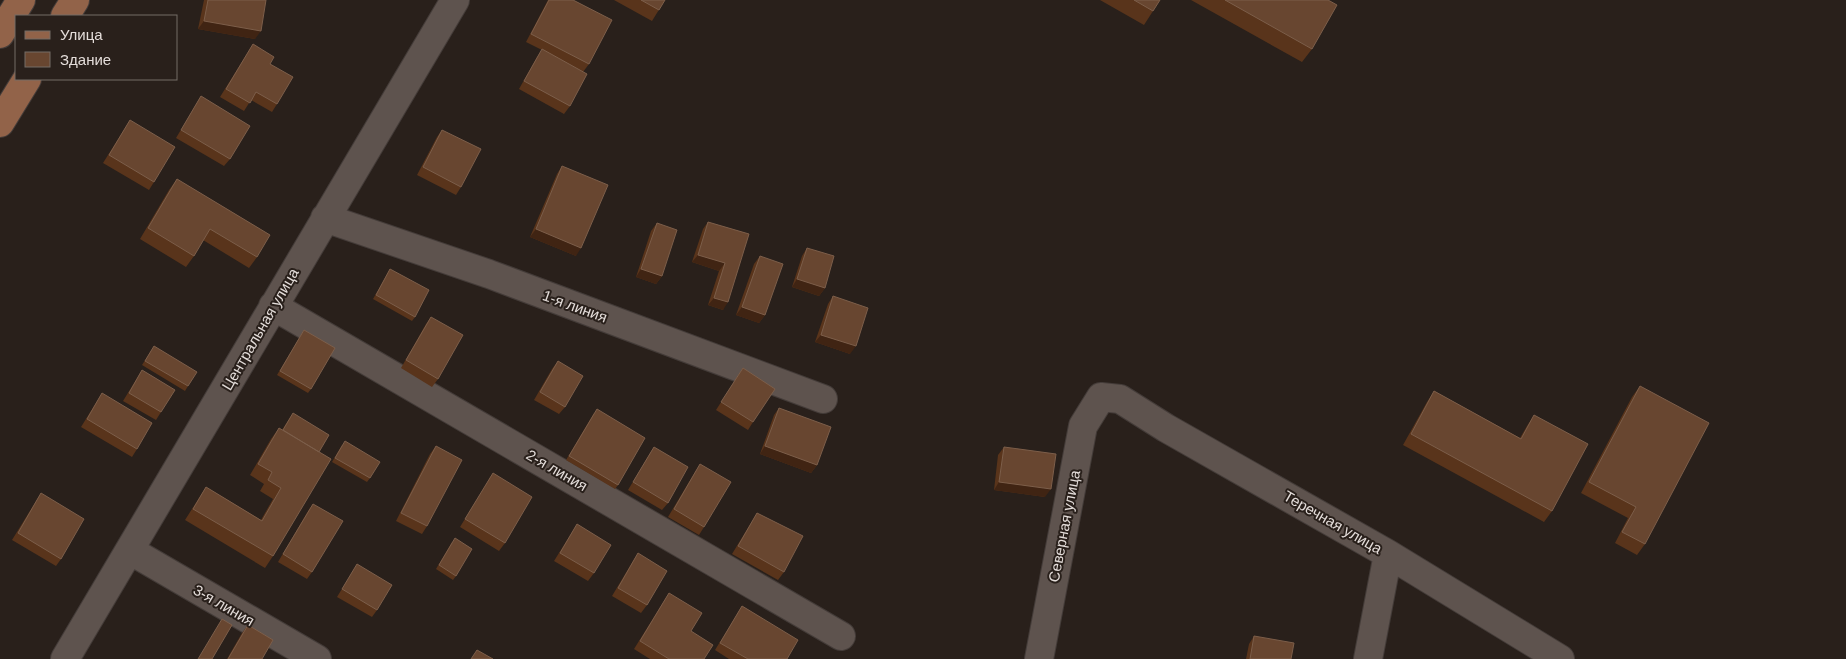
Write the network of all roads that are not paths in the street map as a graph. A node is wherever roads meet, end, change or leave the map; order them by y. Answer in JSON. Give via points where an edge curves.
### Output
{"nodes":[{"id":1,"x":21,"y":0,"type":"edge"},
{"id":2,"x":74,"y":0,"type":"edge"},
{"id":3,"x":455,"y":0,"type":"edge"},
{"id":4,"x":66,"y":15,"type":"edge"},
{"id":5,"x":0,"y":34,"type":"edge"},
{"id":6,"x":26,"y":80,"type":"edge"},
{"id":7,"x":0,"y":123,"type":"edge"},
{"id":8,"x":326,"y":218,"type":"junction"},
{"id":9,"x":274,"y":306,"type":"junction"},
{"id":10,"x":1101,"y":397,"type":"joint"},
{"id":11,"x":823,"y":398,"type":"dead end"},
{"id":12,"x":131,"y":550,"type":"junction"},
{"id":13,"x":1388,"y":554,"type":"junction"},
{"id":14,"x":841,"y":636,"type":"dead end"},
{"id":15,"x":65,"y":659,"type":"edge"},
{"id":16,"x":317,"y":659,"type":"edge"},
{"id":17,"x":1039,"y":659,"type":"edge"},
{"id":18,"x":1368,"y":659,"type":"edge"},
{"id":19,"x":1560,"y":659,"type":"edge"}],
"edges":[{"from":1,"to":5,"type":"main road"},
{"from":2,"to":4,"type":"main road"},
{"from":3,"to":8,"type":"street","name":"Центральная улица"},
{"from":6,"to":7,"type":"main road"},
{"from":8,"to":9,"type":"street","name":"Центральная улица"},
{"from":8,"to":11,"type":"street","name":"1-я линия","via":[[489,274]]},
{"from":9,"to":12,"type":"street","name":"Центральная улица"},
{"from":9,"to":14,"type":"street","name":"2-я линия"},
{"from":10,"to":13,"type":"street","name":"Теречная улица","via":[[1120,399]]},
{"from":10,"to":17,"type":"street","name":"Северная улица","via":[[1082,426]]},
{"from":12,"to":15,"type":"street","name":"Центральная улица"},
{"from":12,"to":16,"type":"street","name":"3-я линия"},
{"from":13,"to":18,"type":"street"},
{"from":13,"to":19,"type":"street","name":"Теречная улица"}]}
